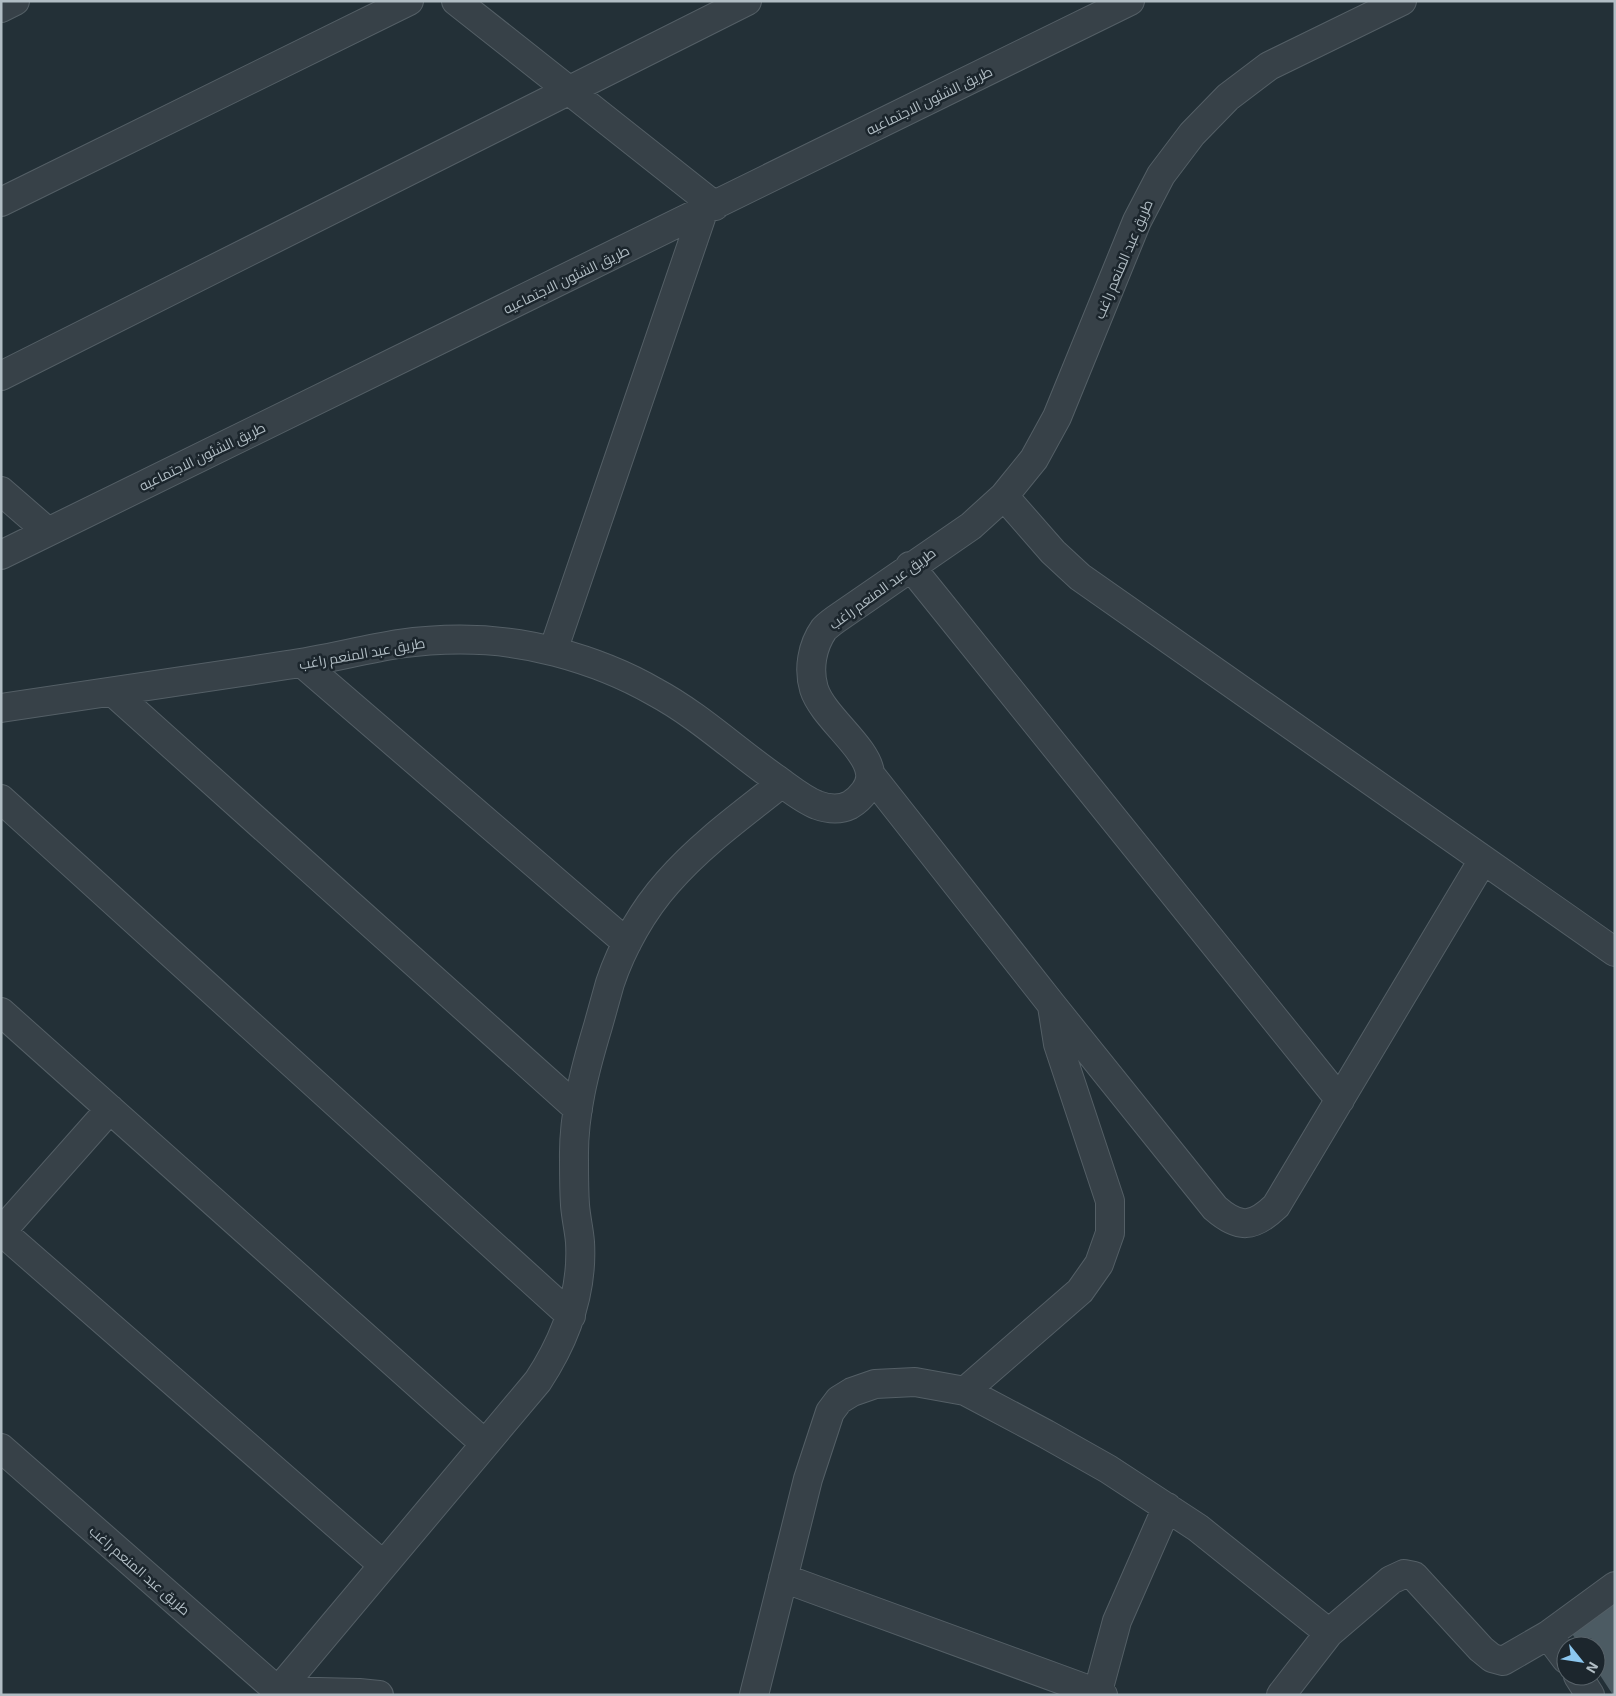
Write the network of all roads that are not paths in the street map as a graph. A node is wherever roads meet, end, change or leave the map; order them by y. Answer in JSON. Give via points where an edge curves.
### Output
{"nodes":[{"id":1,"x":15,"y":1,"type":"edge"},
{"id":2,"x":409,"y":1,"type":"edge"},
{"id":3,"x":456,"y":1,"type":"edge"},
{"id":4,"x":747,"y":1,"type":"edge"},
{"id":5,"x":1130,"y":1,"type":"edge"},
{"id":6,"x":1402,"y":1,"type":"edge"},
{"id":7,"x":1,"y":8,"type":"edge"},
{"id":8,"x":568,"y":91,"type":"junction"},
{"id":9,"x":1,"y":202,"type":"edge"},
{"id":10,"x":709,"y":209,"type":"junction"},
{"id":11,"x":1,"y":376,"type":"edge"},
{"id":12,"x":1,"y":491,"type":"edge"},
{"id":13,"x":1004,"y":496,"type":"junction"},
{"id":14,"x":48,"y":531,"type":"junction"},
{"id":15,"x":1,"y":555,"type":"edge"},
{"id":16,"x":910,"y":566,"type":"junction"},
{"id":17,"x":553,"y":651,"type":"junction"},
{"id":18,"x":302,"y":663,"type":"junction"},
{"id":19,"x":113,"y":692,"type":"junction"},
{"id":20,"x":1,"y":708,"type":"edge"},
{"id":21,"x":870,"y":774,"type":"junction"},
{"id":22,"x":782,"y":783,"type":"junction"},
{"id":23,"x":1,"y":799,"type":"edge"},
{"id":24,"x":1483,"y":860,"type":"junction"},
{"id":25,"x":627,"y":943,"type":"junction"},
{"id":26,"x":1615,"y":952,"type":"edge"},
{"id":27,"x":1052,"y":1005,"type":"junction"},
{"id":28,"x":1,"y":1012,"type":"edge"},
{"id":29,"x":1340,"y":1100,"type":"junction"},
{"id":30,"x":110,"y":1109,"type":"junction"},
{"id":31,"x":578,"y":1109,"type":"junction"},
{"id":32,"x":1,"y":1232,"type":"edge"},
{"id":33,"x":571,"y":1316,"type":"junction"},
{"id":34,"x":966,"y":1391,"type":"junction"},
{"id":35,"x":485,"y":1444,"type":"junction"},
{"id":36,"x":1,"y":1448,"type":"edge"},
{"id":37,"x":1168,"y":1507,"type":"junction"},
{"id":38,"x":383,"y":1566,"type":"junction"},
{"id":39,"x":783,"y":1578,"type":"junction"},
{"id":40,"x":1615,"y":1586,"type":"edge"},
{"id":41,"x":1329,"y":1633,"type":"junction"},
{"id":42,"x":1548,"y":1635,"type":"junction"},
{"id":43,"x":1556,"y":1646,"type":"edge"},
{"id":44,"x":280,"y":1693,"type":"edge"},
{"id":45,"x":1099,"y":1694,"type":"edge"},
{"id":46,"x":379,"y":1695,"type":"edge"},
{"id":47,"x":754,"y":1695,"type":"edge"},
{"id":48,"x":1282,"y":1695,"type":"edge"}],
"edges":[{"from":1,"to":7,"type":"street"},
{"from":2,"to":9,"type":"street"},
{"from":3,"to":8,"type":"street"},
{"from":4,"to":8,"type":"street"},
{"from":5,"to":10,"type":"street","name":"طريق الشئون الاجتماعيه"},
{"from":6,"to":13,"type":"street","name":"طريق عبد المنعم راغب","via":[[1269,66],[1228,97],[1192,134],[1161,175],[1137,220],[1057,417],[1034,459]]},
{"from":8,"to":10,"type":"street"},
{"from":8,"to":11,"type":"street"},
{"from":10,"to":14,"type":"street","name":"طريق الشئون الاجتماعيه"},
{"from":10,"to":17,"type":"street"},
{"from":12,"to":14,"type":"street"},
{"from":13,"to":16,"type":"street","name":"طريق عبد المنعم راغب","via":[[971,526]]},
{"from":13,"to":24,"type":"street","via":[[1053,552],[1080,577]]},
{"from":14,"to":15,"type":"street","name":"طريق الشئون الاجتماعيه"},
{"from":16,"to":21,"type":"street","name":"طريق عبد المنعم راغب","via":[[825,629],[814,648],[811,669],[814,690],[825,709],[855,745]]},
{"from":16,"to":29,"type":"street"},
{"from":17,"to":18,"type":"street","name":"طريق عبد المنعم راغب","via":[[508,643],[435,641],[398,644]]},
{"from":17,"to":22,"type":"street","name":"طريق عبد المنعم راغب","via":[[620,674],[656,692]]},
{"from":18,"to":19,"type":"street","name":"طريق عبد المنعم راغب"},
{"from":18,"to":25,"type":"street"},
{"from":19,"to":20,"type":"street","name":"طريق عبد المنعم راغب"},
{"from":19,"to":31,"type":"street"},
{"from":21,"to":22,"type":"street","name":"طريق عبد المنعم راغب","via":[[867,788],[858,799],[846,807],[832,809],[811,802]]},
{"from":21,"to":27,"type":"street"},
{"from":22,"to":25,"type":"street","via":[[693,855],[668,882]]},
{"from":23,"to":33,"type":"street"},
{"from":24,"to":26,"type":"street"},
{"from":24,"to":29,"type":"street"},
{"from":25,"to":31,"type":"street","via":[[611,982],[586,1064]]},
{"from":27,"to":29,"type":"street","via":[[1228,1220],[1246,1224],[1263,1219],[1276,1206]]},
{"from":27,"to":34,"type":"street","via":[[1058,1044],[1110,1200],[1110,1233],[1099,1264],[1080,1291]]},
{"from":28,"to":30,"type":"street"},
{"from":30,"to":32,"type":"street"},
{"from":30,"to":35,"type":"street"},
{"from":31,"to":33,"type":"street","via":[[574,1157],[580,1243]]},
{"from":32,"to":38,"type":"street"},
{"from":33,"to":35,"type":"street","via":[[542,1374]]},
{"from":34,"to":37,"type":"street","via":[[1108,1469]]},
{"from":34,"to":39,"type":"street","via":[[915,1382],[875,1384],[840,1400],[830,1412],[808,1479]]},
{"from":35,"to":38,"type":"street"},
{"from":36,"to":44,"type":"street","name":"طريق عبد المنعم راغب"},
{"from":37,"to":41,"type":"street"},
{"from":37,"to":45,"type":"street","via":[[1117,1621]]},
{"from":38,"to":44,"type":"street"},
{"from":39,"to":45,"type":"street"},
{"from":39,"to":47,"type":"street"},
{"from":40,"to":42,"type":"street"},
{"from":41,"to":42,"type":"street","via":[[1391,1580],[1404,1574],[1414,1576],[1492,1658],[1503,1661]]},
{"from":41,"to":48,"type":"street"},
{"from":42,"to":43,"type":"street"},
{"from":44,"to":46,"type":"street","via":[[359,1692]]}]}
